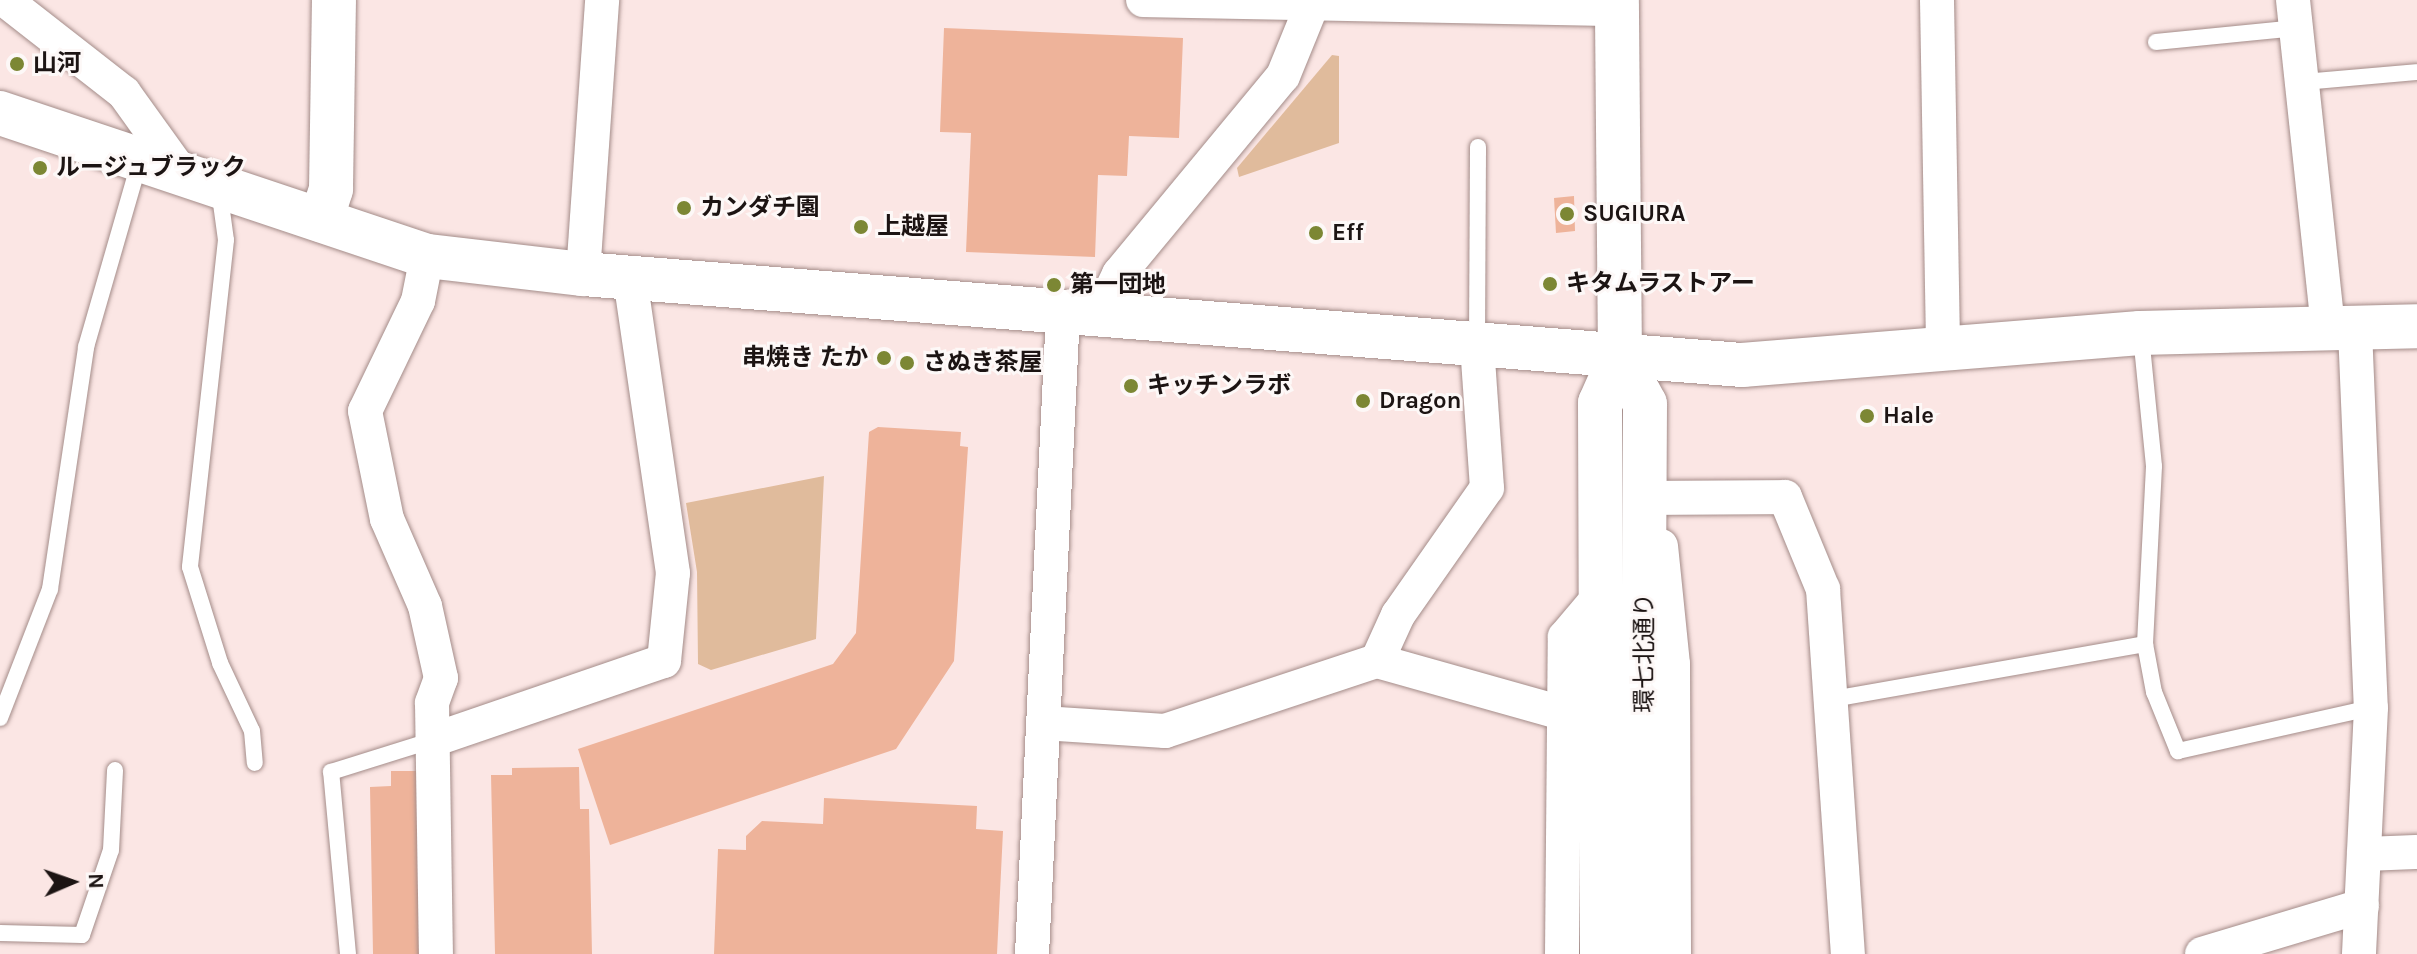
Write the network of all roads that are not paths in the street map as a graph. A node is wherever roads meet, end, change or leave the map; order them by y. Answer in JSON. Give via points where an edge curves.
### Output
{"nodes":[{"id":1,"x":5,"y":0,"type":"edge"},
{"id":2,"x":334,"y":0,"type":"edge"},
{"id":3,"x":602,"y":0,"type":"edge"},
{"id":4,"x":1143,"y":0,"type":"edge"},
{"id":5,"x":1937,"y":0,"type":"edge"},
{"id":6,"x":1313,"y":3,"type":"edge"},
{"id":7,"x":1617,"y":4,"type":"edge"},
{"id":8,"x":2295,"y":14,"type":"edge"},
{"id":9,"x":2156,"y":42,"type":"dead end"},
{"id":10,"x":2417,"y":72,"type":"edge"},
{"id":11,"x":2303,"y":82,"type":"junction"},
{"id":12,"x":0,"y":113,"type":"edge"},
{"id":13,"x":1478,"y":147,"type":"dead end"},
{"id":14,"x":180,"y":172,"type":"junction"},
{"id":15,"x":321,"y":220,"type":"junction"},
{"id":16,"x":427,"y":256,"type":"junction"},
{"id":17,"x":583,"y":274,"type":"junction"},
{"id":18,"x":630,"y":278,"type":"junction"},
{"id":19,"x":1081,"y":315,"type":"junction"},
{"id":20,"x":2417,"y":326,"type":"edge"},
{"id":21,"x":2342,"y":330,"type":"junction"},
{"id":22,"x":2140,"y":333,"type":"junction"},
{"id":23,"x":1477,"y":345,"type":"junction"},
{"id":24,"x":1943,"y":353,"type":"junction"},
{"id":25,"x":1620,"y":358,"type":"junction"},
{"id":26,"x":1651,"y":487,"type":"junction"},
{"id":27,"x":1603,"y":592,"type":"junction"},
{"id":28,"x":2145,"y":644,"type":"junction"},
{"id":29,"x":1377,"y":661,"type":"junction"},
{"id":30,"x":1833,"y":699,"type":"junction"},
{"id":31,"x":2371,"y":708,"type":"junction"},
{"id":32,"x":1566,"y":714,"type":"junction"},
{"id":33,"x":0,"y":718,"type":"edge"},
{"id":34,"x":1043,"y":723,"type":"junction"},
{"id":35,"x":433,"y":740,"type":"junction"},
{"id":36,"x":255,"y":763,"type":"dead end"},
{"id":37,"x":115,"y":770,"type":"dead end"},
{"id":38,"x":2417,"y":852,"type":"edge"},
{"id":39,"x":2364,"y":854,"type":"junction"},
{"id":40,"x":2362,"y":906,"type":"junction"},
{"id":41,"x":0,"y":933,"type":"edge"},
{"id":42,"x":348,"y":954,"type":"edge"},
{"id":43,"x":436,"y":954,"type":"edge"},
{"id":44,"x":1032,"y":954,"type":"edge"},
{"id":45,"x":1562,"y":954,"type":"edge"},
{"id":46,"x":1602,"y":954,"type":"edge"},
{"id":47,"x":1642,"y":954,"type":"edge"},
{"id":48,"x":1674,"y":954,"type":"edge"},
{"id":49,"x":1848,"y":954,"type":"edge"},
{"id":50,"x":2202,"y":954,"type":"edge"},
{"id":51,"x":2359,"y":954,"type":"edge"}],
"edges":[{"from":1,"to":14,"type":"street","via":[[124,93]]},
{"from":2,"to":15,"type":"street","via":[[331,189]]},
{"from":3,"to":17,"type":"street"},
{"from":4,"to":6,"type":"street"},
{"from":5,"to":24,"type":"street"},
{"from":6,"to":7,"type":"street"},
{"from":6,"to":19,"type":"street","via":[[1283,76]]},
{"from":7,"to":25,"type":"street","name":"環七北通り"},
{"from":8,"to":9,"type":"lane"},
{"from":8,"to":11,"type":"street"},
{"from":10,"to":11,"type":"lane"},
{"from":11,"to":21,"type":"street"},
{"from":12,"to":14,"type":"street"},
{"from":13,"to":23,"type":"lane"},
{"from":14,"to":15,"type":"street"},
{"from":14,"to":33,"type":"lane","via":[[86,347],[50,589]]},
{"from":14,"to":36,"type":"lane","via":[[226,240],[190,567],[220,663],[252,731]]},
{"from":15,"to":16,"type":"street"},
{"from":16,"to":17,"type":"street"},
{"from":16,"to":35,"type":"street","via":[[418,301],[365,411],[387,519],[425,606],[441,678],[432,703]]},
{"from":17,"to":18,"type":"street"},
{"from":18,"to":19,"type":"street"},
{"from":18,"to":35,"type":"street","via":[[673,573],[664,661]]},
{"from":19,"to":23,"type":"street"},
{"from":19,"to":34,"type":"street"},
{"from":20,"to":21,"type":"street"},
{"from":21,"to":22,"type":"street"},
{"from":21,"to":31,"type":"street"},
{"from":22,"to":24,"type":"street"},
{"from":22,"to":28,"type":"lane","via":[[2154,466]]},
{"from":23,"to":25,"type":"street"},
{"from":23,"to":29,"type":"street","via":[[1487,488],[1398,615]]},
{"from":24,"to":25,"type":"street","via":[[1742,365]]},
{"from":25,"to":26,"type":"street","name":"環七北通り","via":[[1645,404]]},
{"from":25,"to":27,"type":"street","name":"環七北通り","via":[[1600,403]]},
{"from":26,"to":30,"type":"street","via":[[1785,497],[1823,589]]},
{"from":26,"to":47,"type":"street","name":"環七北通り"},
{"from":26,"to":48,"type":"street","via":[[1673,664]]},
{"from":27,"to":32,"type":"street","via":[[1565,637]]},
{"from":27,"to":46,"type":"street","name":"環七北通り"},
{"from":28,"to":30,"type":"lane"},
{"from":28,"to":31,"type":"lane","via":[[2154,692],[2178,751]]},
{"from":29,"to":32,"type":"street"},
{"from":29,"to":34,"type":"street","via":[[1165,731]]},
{"from":30,"to":49,"type":"street"},
{"from":31,"to":39,"type":"street"},
{"from":32,"to":45,"type":"street"},
{"from":34,"to":44,"type":"street"},
{"from":35,"to":42,"type":"lane","via":[[331,772]]},
{"from":35,"to":43,"type":"street"},
{"from":37,"to":41,"type":"lane","via":[[111,850],[82,935]]},
{"from":38,"to":39,"type":"street"},
{"from":39,"to":40,"type":"street"},
{"from":40,"to":50,"type":"street"},
{"from":40,"to":51,"type":"street"}]}
